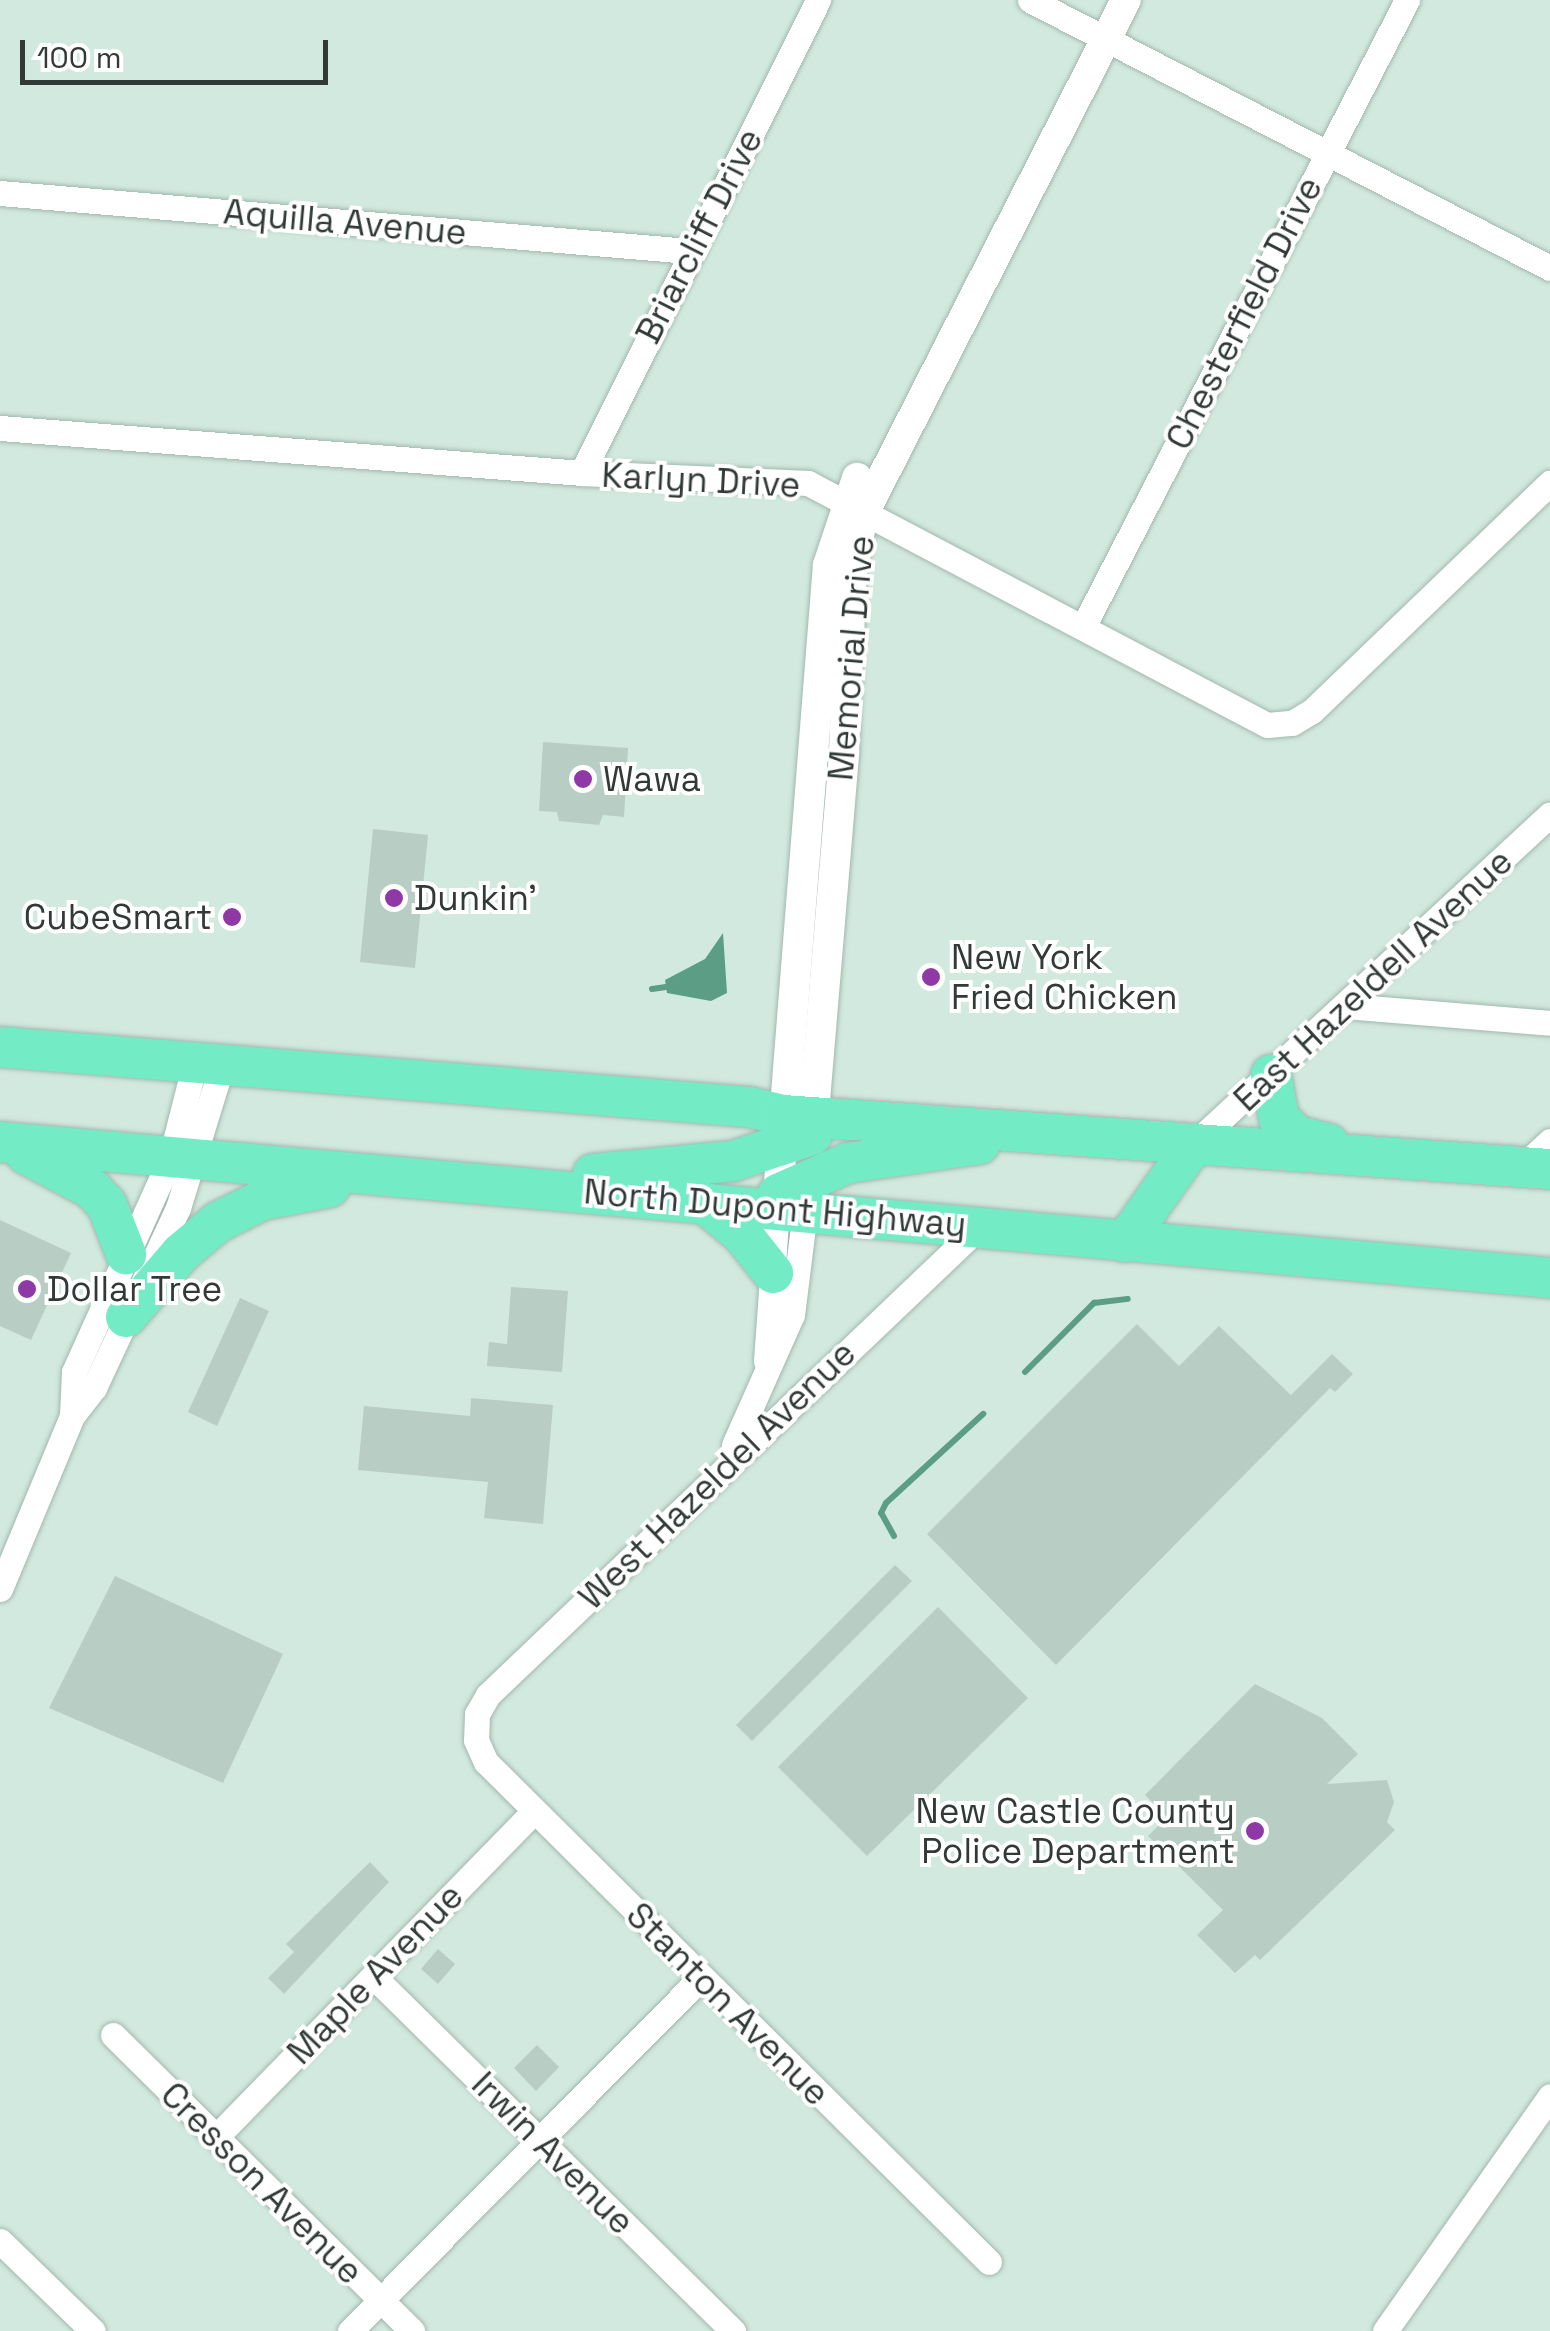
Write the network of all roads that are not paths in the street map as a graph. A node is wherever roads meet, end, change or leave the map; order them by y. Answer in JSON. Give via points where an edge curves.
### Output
{"nodes":[{"id":1,"x":818,"y":0,"type":"edge"},
{"id":2,"x":1030,"y":0,"type":"edge"},
{"id":3,"x":1103,"y":0,"type":"edge"},
{"id":4,"x":1126,"y":0,"type":"edge"},
{"id":5,"x":1407,"y":0,"type":"edge"},
{"id":6,"x":1097,"y":34,"type":"junction"},
{"id":7,"x":1327,"y":152,"type":"junction"},
{"id":8,"x":0,"y":193,"type":"edge"},
{"id":9,"x":689,"y":251,"type":"junction"},
{"id":10,"x":1550,"y":268,"type":"edge"},
{"id":11,"x":0,"y":428,"type":"edge"},
{"id":12,"x":582,"y":473,"type":"junction"},
{"id":13,"x":1550,"y":484,"type":"edge"},
{"id":14,"x":854,"y":509,"type":"junction"},
{"id":15,"x":1083,"y":627,"type":"junction"},
{"id":16,"x":1550,"y":814,"type":"edge"},
{"id":17,"x":1345,"y":1006,"type":"junction"},
{"id":18,"x":1550,"y":1022,"type":"edge"},
{"id":19,"x":0,"y":1046,"type":"edge"},
{"id":20,"x":208,"y":1064,"type":"junction"},
{"id":21,"x":1271,"y":1075,"type":"junction"},
{"id":22,"x":798,"y":1128,"type":"junction"},
{"id":23,"x":1022,"y":1134,"type":"junction"},
{"id":24,"x":2,"y":1142,"type":"edge"},
{"id":25,"x":1194,"y":1144,"type":"junction"},
{"id":26,"x":1366,"y":1154,"type":"junction"},
{"id":27,"x":183,"y":1158,"type":"junction"},
{"id":28,"x":1541,"y":1159,"type":"edge"},
{"id":29,"x":400,"y":1177,"type":"junction"},
{"id":30,"x":474,"y":1183,"type":"junction"},
{"id":31,"x":792,"y":1198,"type":"junction"},
{"id":32,"x":703,"y":1202,"type":"junction"},
{"id":33,"x":982,"y":1224,"type":"junction"},
{"id":34,"x":1125,"y":1242,"type":"junction"},
{"id":35,"x":126,"y":1254,"type":"junction"},
{"id":36,"x":772,"y":1273,"type":"junction"},
{"id":37,"x":1550,"y":1278,"type":"edge"},
{"id":38,"x":126,"y":1317,"type":"junction"},
{"id":39,"x":765,"y":1371,"type":"junction"},
{"id":40,"x":72,"y":1416,"type":"junction"},
{"id":41,"x":720,"y":1471,"type":"junction"},
{"id":42,"x":0,"y":1588,"type":"edge"},
{"id":43,"x":476,"y":1740,"type":"joint"},
{"id":44,"x":534,"y":1810,"type":"junction"},
{"id":45,"x":373,"y":1976,"type":"junction"},
{"id":46,"x":701,"y":1977,"type":"junction"},
{"id":47,"x":112,"y":2036,"type":"dead end"},
{"id":48,"x":1550,"y":2096,"type":"edge"},
{"id":49,"x":216,"y":2137,"type":"junction"},
{"id":50,"x":540,"y":2141,"type":"junction"},
{"id":51,"x":0,"y":2241,"type":"edge"},
{"id":52,"x":988,"y":2262,"type":"dead end"},
{"id":53,"x":380,"y":2300,"type":"junction"},
{"id":54,"x":93,"y":2331,"type":"edge"},
{"id":55,"x":350,"y":2331,"type":"edge"},
{"id":56,"x":412,"y":2331,"type":"edge"},
{"id":57,"x":733,"y":2331,"type":"edge"},
{"id":58,"x":1385,"y":2331,"type":"edge"}],
"edges":[{"from":1,"to":9,"type":"street","name":"Briarcliff Drive"},
{"from":2,"to":6,"type":"street"},
{"from":3,"to":6,"type":"street","name":"Memorial Drive"},
{"from":4,"to":6,"type":"street","name":"Memorial Drive"},
{"from":5,"to":7,"type":"street","name":"Chesterfield Drive"},
{"from":6,"to":7,"type":"street"},
{"from":6,"to":14,"type":"street","name":"Memorial Drive"},
{"from":7,"to":10,"type":"street"},
{"from":7,"to":15,"type":"street","name":"Chesterfield Drive"},
{"from":8,"to":9,"type":"street","name":"Aquilla Avenue"},
{"from":9,"to":12,"type":"street","name":"Briarcliff Drive"},
{"from":11,"to":12,"type":"street","name":"Karlyn Drive"},
{"from":12,"to":14,"type":"street","name":"Karlyn Drive","via":[[779,479],[808,483]]},
{"from":13,"to":15,"type":"street","name":"Karlyn Drive","via":[[1292,724],[1267,725]]},
{"from":14,"to":15,"type":"street","name":"Karlyn Drive"},
{"from":14,"to":22,"type":"street","name":"Memorial Drive","via":[[844,751]]},
{"from":16,"to":17,"type":"street","name":"East Hazeldell Avenue"},
{"from":17,"to":18,"type":"street"},
{"from":17,"to":21,"type":"street","name":"East Hazeldell Avenue"},
{"from":19,"to":20,"type":"highway"},
{"from":20,"to":22,"type":"highway","via":[[748,1106]]},
{"from":20,"to":27,"type":"street"},
{"from":21,"to":25,"type":"street","name":"East Hazeldell Avenue"},
{"from":21,"to":26,"type":"highway","via":[[1279,1118],[1297,1136]]},
{"from":22,"to":23,"type":"highway"},
{"from":22,"to":30,"type":"highway","via":[[733,1161]]},
{"from":22,"to":31,"type":"street","name":"Memorial Drive"},
{"from":23,"to":25,"type":"highway"},
{"from":23,"to":31,"type":"highway","via":[[953,1151],[848,1164]]},
{"from":24,"to":27,"type":"highway","name":"North Dupont Highway"},
{"from":24,"to":35,"type":"highway","via":[[92,1189],[107,1205]]},
{"from":25,"to":26,"type":"highway"},
{"from":25,"to":34,"type":"highway"},
{"from":26,"to":28,"type":"highway"},
{"from":27,"to":29,"type":"highway","name":"North Dupont Highway"},
{"from":27,"to":35,"type":"street"},
{"from":27,"to":38,"type":"street"},
{"from":29,"to":30,"type":"highway","name":"North Dupont Highway"},
{"from":29,"to":38,"type":"highway","via":[[279,1195],[230,1214],[181,1252]]},
{"from":30,"to":32,"type":"highway","name":"North Dupont Highway"},
{"from":31,"to":32,"type":"highway","name":"North Dupont Highway"},
{"from":31,"to":33,"type":"highway","name":"North Dupont Highway"},
{"from":31,"to":36,"type":"street","name":"Memorial Drive"},
{"from":31,"to":39,"type":"street","name":"Memorial Drive","via":[[792,1315]]},
{"from":32,"to":36,"type":"highway"},
{"from":33,"to":34,"type":"highway","name":"North Dupont Highway"},
{"from":33,"to":41,"type":"street","name":"West Hazeldel Avenue"},
{"from":34,"to":37,"type":"highway","name":"North Dupont Highway"},
{"from":35,"to":40,"type":"street","via":[[74,1372]]},
{"from":36,"to":39,"type":"street","name":"Memorial Drive"},
{"from":38,"to":40,"type":"street","via":[[94,1388]]},
{"from":39,"to":41,"type":"street","name":"Memorial Drive","via":[[750,1418]]},
{"from":40,"to":42,"type":"street"},
{"from":41,"to":43,"type":"street","name":"West Hazeldel Avenue","via":[[488,1696],[477,1714]]},
{"from":43,"to":44,"type":"street","name":"Stanton Avenue","via":[[486,1762]]},
{"from":44,"to":45,"type":"street","name":"Maple Avenue"},
{"from":44,"to":46,"type":"street","name":"Stanton Avenue"},
{"from":45,"to":49,"type":"street","name":"Maple Avenue"},
{"from":45,"to":50,"type":"street","name":"Irwin Avenue"},
{"from":46,"to":50,"type":"street"},
{"from":46,"to":52,"type":"street","name":"Stanton Avenue"},
{"from":47,"to":49,"type":"street","name":"Cresson Avenue"},
{"from":48,"to":58,"type":"street"},
{"from":49,"to":53,"type":"street","name":"Cresson Avenue"},
{"from":50,"to":53,"type":"street"},
{"from":50,"to":57,"type":"street","name":"Irwin Avenue"},
{"from":51,"to":54,"type":"street"},
{"from":53,"to":55,"type":"street"},
{"from":53,"to":56,"type":"street","name":"Cresson Avenue"}]}
